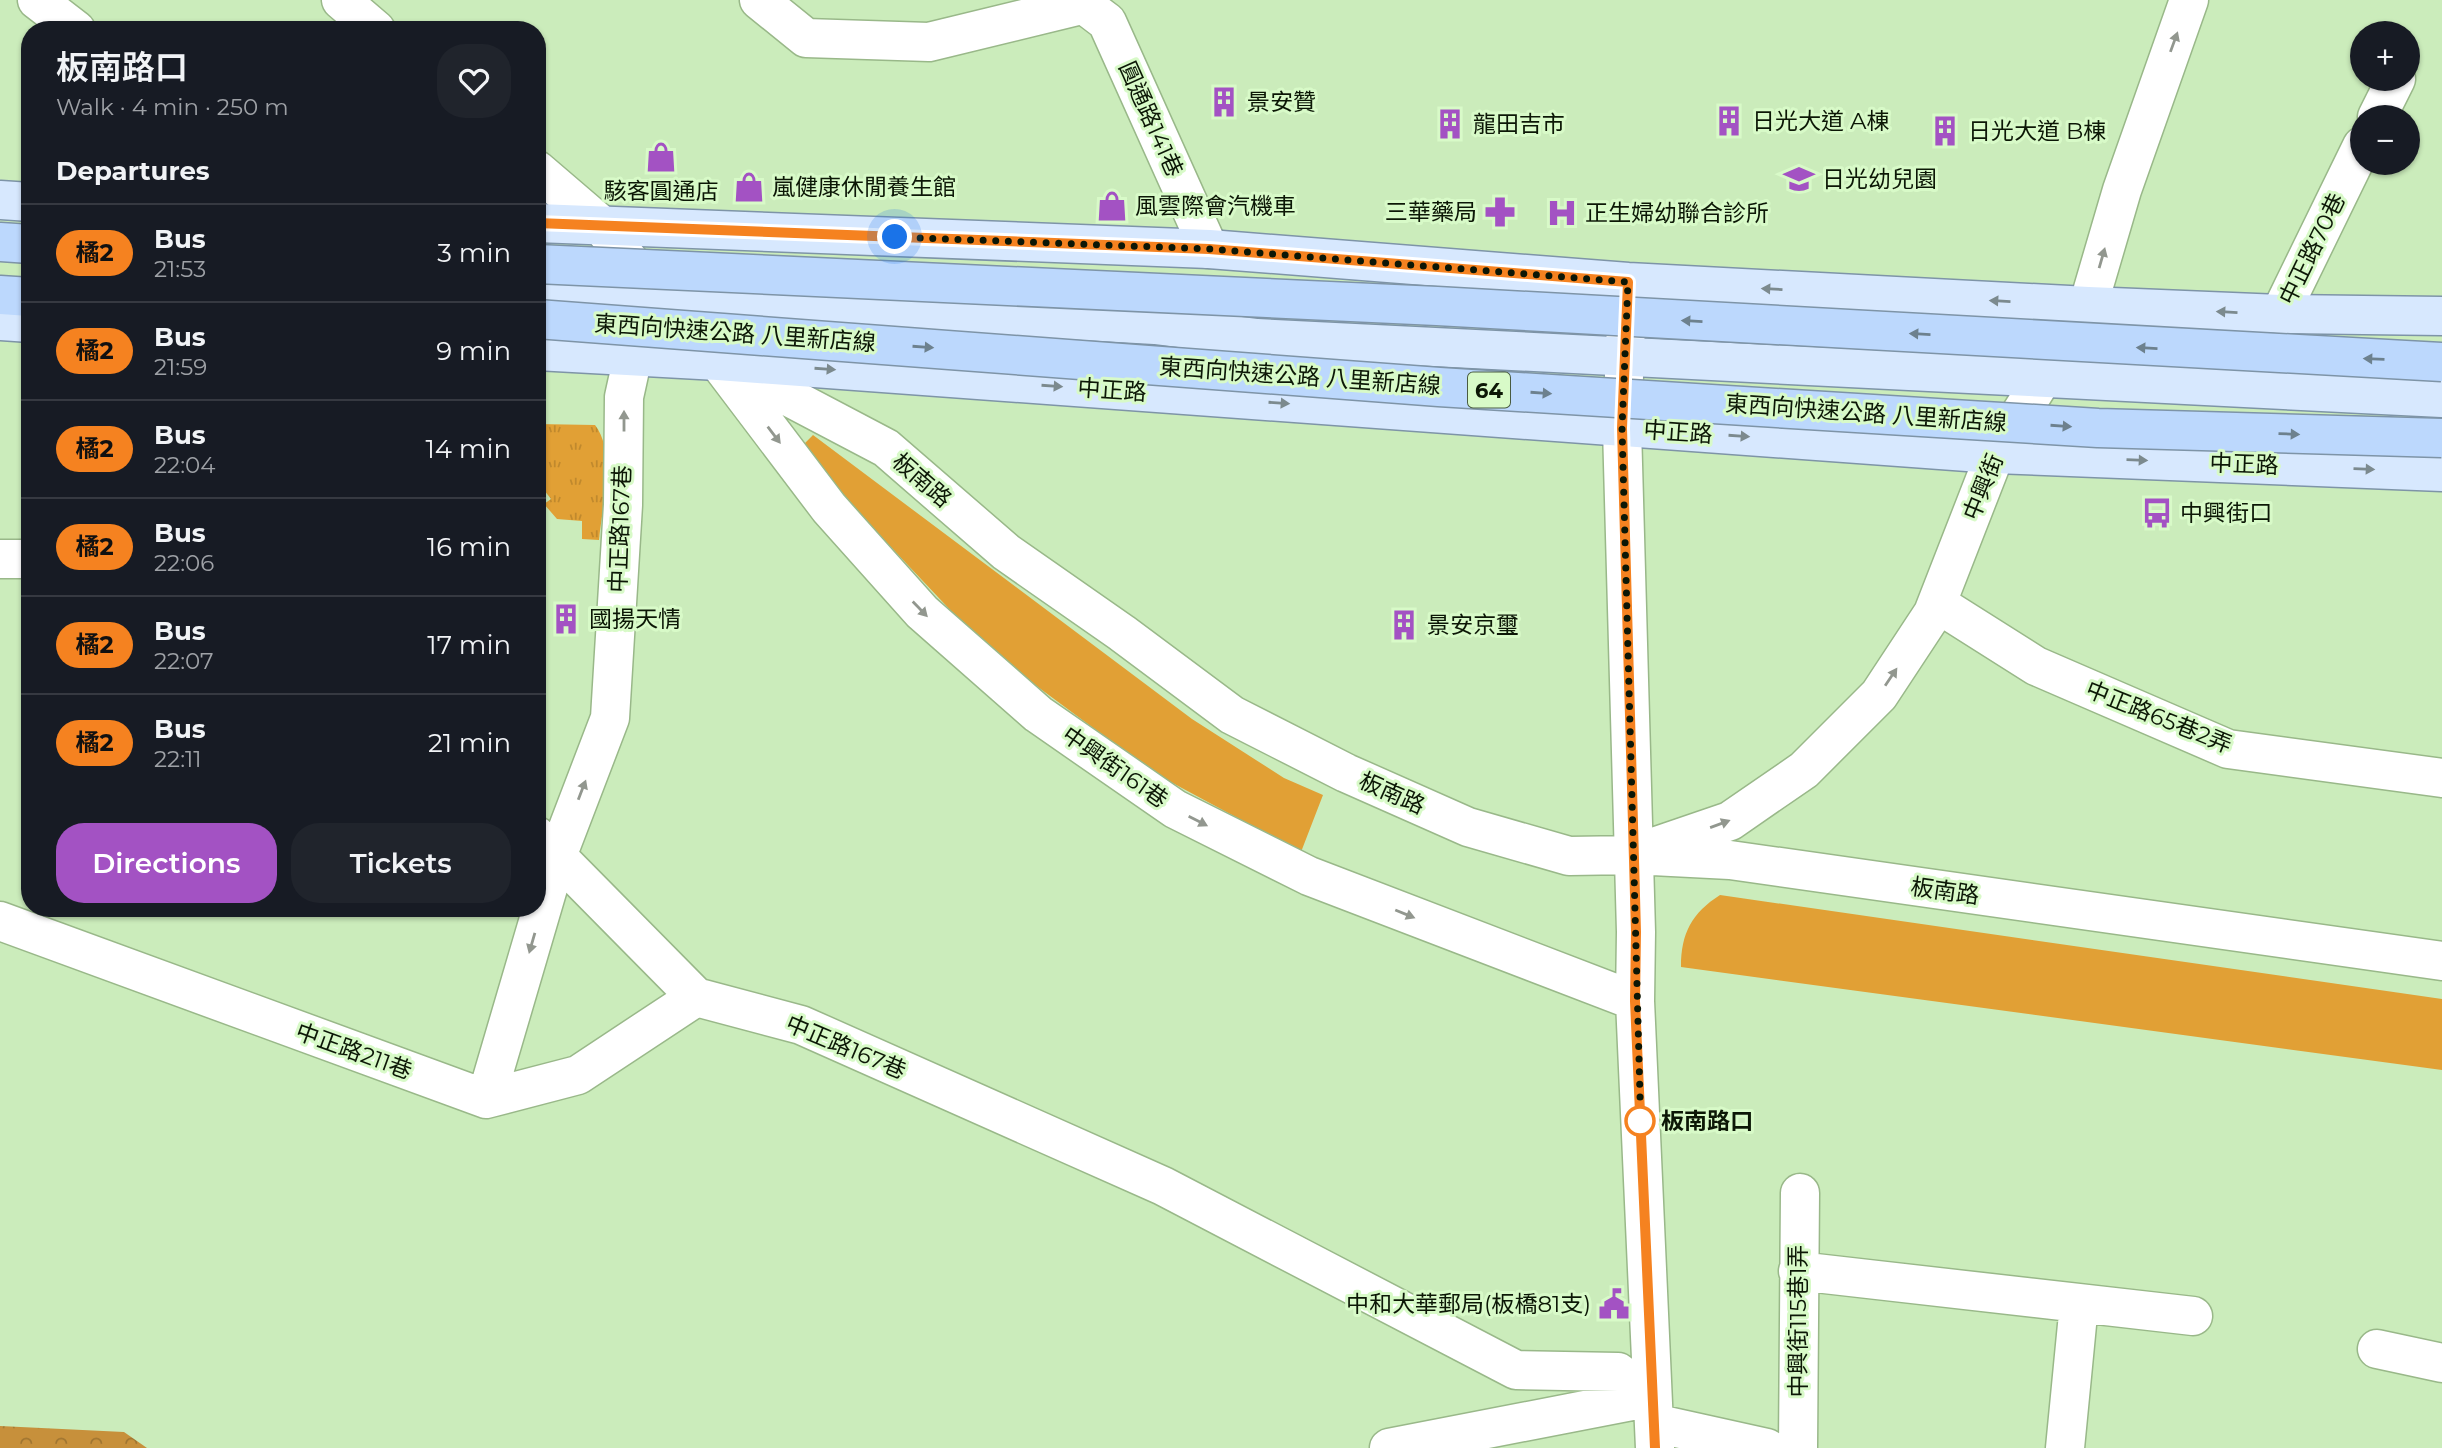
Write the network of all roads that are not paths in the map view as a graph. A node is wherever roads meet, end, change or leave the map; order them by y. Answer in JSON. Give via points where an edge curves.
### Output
{"nodes":[{"id":1,"x":37,"y":0,"type":"edge"},
{"id":2,"x":341,"y":0,"type":"edge"},
{"id":3,"x":759,"y":0,"type":"edge"},
{"id":4,"x":2189,"y":0,"type":"edge"},
{"id":5,"x":1080,"y":2,"type":"edge"},
{"id":6,"x":64,"y":21,"type":"edge"},
{"id":7,"x":366,"y":21,"type":"edge"},
{"id":8,"x":2350,"y":171,"type":"edge"},
{"id":9,"x":546,"y":178,"type":"edge"},
{"id":10,"x":0,"y":201,"type":"edge"},
{"id":11,"x":21,"y":202,"type":"edge"},
{"id":12,"x":546,"y":223,"type":"edge"},
{"id":13,"x":600,"y":224,"type":"junction"},
{"id":14,"x":0,"y":242,"type":"edge"},
{"id":15,"x":21,"y":243,"type":"edge"},
{"id":16,"x":1209,"y":249,"type":"junction"},
{"id":17,"x":0,"y":261,"type":"edge"},
{"id":18,"x":21,"y":262,"type":"edge"},
{"id":19,"x":546,"y":264,"type":"edge"},
{"id":20,"x":1628,"y":282,"type":"junction"},
{"id":21,"x":546,"y":291,"type":"edge"},
{"id":22,"x":0,"y":295,"type":"edge"},
{"id":23,"x":21,"y":296,"type":"edge"},
{"id":24,"x":659,"y":298,"type":"junction"},
{"id":25,"x":2088,"y":306,"type":"junction"},
{"id":26,"x":2280,"y":314,"type":"junction"},
{"id":27,"x":2442,"y":316,"type":"edge"},
{"id":28,"x":546,"y":320,"type":"edge"},
{"id":29,"x":0,"y":321,"type":"edge"},
{"id":30,"x":21,"y":322,"type":"edge"},
{"id":31,"x":546,"y":351,"type":"edge"},
{"id":32,"x":1625,"y":355,"type":"junction"},
{"id":33,"x":633,"y":356,"type":"junction"},
{"id":34,"x":718,"y":361,"type":"junction"},
{"id":35,"x":2442,"y":362,"type":"edge"},
{"id":36,"x":2042,"y":379,"type":"junction"},
{"id":37,"x":2442,"y":398,"type":"edge"},
{"id":38,"x":1622,"y":428,"type":"junction"},
{"id":39,"x":2442,"y":438,"type":"edge"},
{"id":40,"x":1995,"y":454,"type":"junction"},
{"id":41,"x":2442,"y":472,"type":"edge"},
{"id":42,"x":0,"y":559,"type":"edge"},
{"id":43,"x":21,"y":559,"type":"edge"},
{"id":44,"x":1938,"y":604,"type":"junction"},
{"id":45,"x":2442,"y":778,"type":"edge"},
{"id":46,"x":548,"y":845,"type":"edge"},
{"id":47,"x":1633,"y":855,"type":"junction"},
{"id":48,"x":530,"y":917,"type":"edge"},
{"id":49,"x":0,"y":921,"type":"edge"},
{"id":50,"x":2442,"y":961,"type":"edge"},
{"id":51,"x":696,"y":997,"type":"junction"},
{"id":52,"x":1635,"y":1001,"type":"junction"},
{"id":53,"x":486,"y":1099,"type":"junction"},
{"id":54,"x":1800,"y":1194,"type":"dead end"},
{"id":55,"x":1798,"y":1271,"type":"junction"},
{"id":56,"x":2079,"y":1304,"type":"junction"},
{"id":57,"x":2193,"y":1316,"type":"dead end"},
{"id":58,"x":2377,"y":1349,"type":"dead end"},
{"id":59,"x":2442,"y":1363,"type":"edge"},
{"id":60,"x":1654,"y":1423,"type":"edge"},
{"id":61,"x":1389,"y":1448,"type":"edge"},
{"id":62,"x":1767,"y":1448,"type":"edge"},
{"id":63,"x":1798,"y":1448,"type":"edge"},
{"id":64,"x":2064,"y":1448,"type":"edge"}],
"edges":[{"from":1,"to":6,"type":"street"},
{"from":2,"to":7,"type":"street"},
{"from":3,"to":5,"type":"street","via":[[806,38],[929,42]]},
{"from":25,"to":4,"type":"street","name":"中興街","one_way":true,"via":[[2122,190]]},
{"from":5,"to":16,"type":"street","name":"圓通路141巷","via":[[1107,22]]},
{"from":8,"to":26,"type":"street","name":"中正路70巷"},
{"from":9,"to":13,"type":"street","name":"板南路"},
{"from":10,"to":11,"type":"main road"},
{"from":12,"to":13,"type":"main road"},
{"from":13,"to":16,"type":"main road"},
{"from":13,"to":24,"type":"street","name":"板南路"},
{"from":14,"to":15,"type":"highway"},
{"from":16,"to":20,"type":"main road"},
{"from":17,"to":18,"type":"main road"},
{"from":35,"to":19,"type":"highway","one_way":true,"bridge":true,"via":[[1451,307]]},
{"from":25,"to":20,"type":"main road","one_way":true},
{"from":20,"to":32,"type":"street"},
{"from":21,"to":24,"type":"main road"},
{"from":22,"to":23,"type":"highway"},
{"from":24,"to":32,"type":"main road","via":[[1155,325],[1257,338]]},
{"from":24,"to":33,"type":"street","name":"中正路167巷"},
{"from":24,"to":34,"type":"street","name":"板南路"},
{"from":26,"to":25,"type":"main road","one_way":true},
{"from":25,"to":36,"type":"street","name":"中興街"},
{"from":26,"to":27,"type":"main road"},
{"from":28,"to":39,"type":"highway","name":"東西向快速公路 八里新店線","number":"64","one_way":true,"bridge":true,"via":[[1439,387],[2098,428]]},
{"from":29,"to":30,"type":"main road"},
{"from":31,"to":33,"type":"main road","name":"中正路"},
{"from":32,"to":36,"type":"main road"},
{"from":32,"to":38,"type":"street"},
{"from":33,"to":34,"type":"main road","name":"中正路"},
{"from":46,"to":33,"type":"street","name":"中正路167巷","one_way":true,"via":[[610,718],[623,505],[624,397]]},
{"from":34,"to":38,"type":"main road","name":"中正路","one_way":true},
{"from":34,"to":47,"type":"street","name":"板南路","via":[[886,448],[1006,552],[1232,715],[1346,773],[1468,827],[1569,856]]},
{"from":34,"to":52,"type":"street","name":"中興街161巷","one_way":true,"via":[[829,508],[922,612],[1050,722],[1175,809],[1309,876]]},
{"from":36,"to":37,"type":"main road"},
{"from":36,"to":40,"type":"street","name":"中興街"},
{"from":38,"to":40,"type":"main road","name":"中正路","one_way":true},
{"from":38,"to":47,"type":"street"},
{"from":40,"to":41,"type":"main road","name":"中正路","one_way":true},
{"from":40,"to":44,"type":"street","name":"中興街"},
{"from":42,"to":43,"type":"street"},
{"from":44,"to":45,"type":"street","name":"中正路65巷2弄","via":[[2036,666],[2228,749]]},
{"from":47,"to":44,"type":"street","name":"中興街","one_way":true,"via":[[1730,821],[1804,770],[1879,695]]},
{"from":46,"to":51,"type":"street"},
{"from":47,"to":50,"type":"street","name":"板南路","via":[[1730,860]]},
{"from":47,"to":52,"type":"street"},
{"from":48,"to":53,"type":"street","name":"中正路167巷","one_way":true},
{"from":49,"to":53,"type":"street","name":"中正路211巷"},
{"from":51,"to":53,"type":"street","via":[[578,1075]]},
{"from":51,"to":60,"type":"street","name":"中正路167巷","via":[[801,1025],[1163,1186],[1516,1370],[1618,1372]]},
{"from":52,"to":60,"type":"street"},
{"from":54,"to":55,"type":"street","name":"中興街115巷1弄"},
{"from":55,"to":56,"type":"street"},
{"from":55,"to":63,"type":"street","name":"中興街115巷1弄"},
{"from":56,"to":57,"type":"street"},
{"from":56,"to":64,"type":"street"},
{"from":58,"to":59,"type":"street"},
{"from":60,"to":61,"type":"street"},
{"from":60,"to":62,"type":"street"}]}
